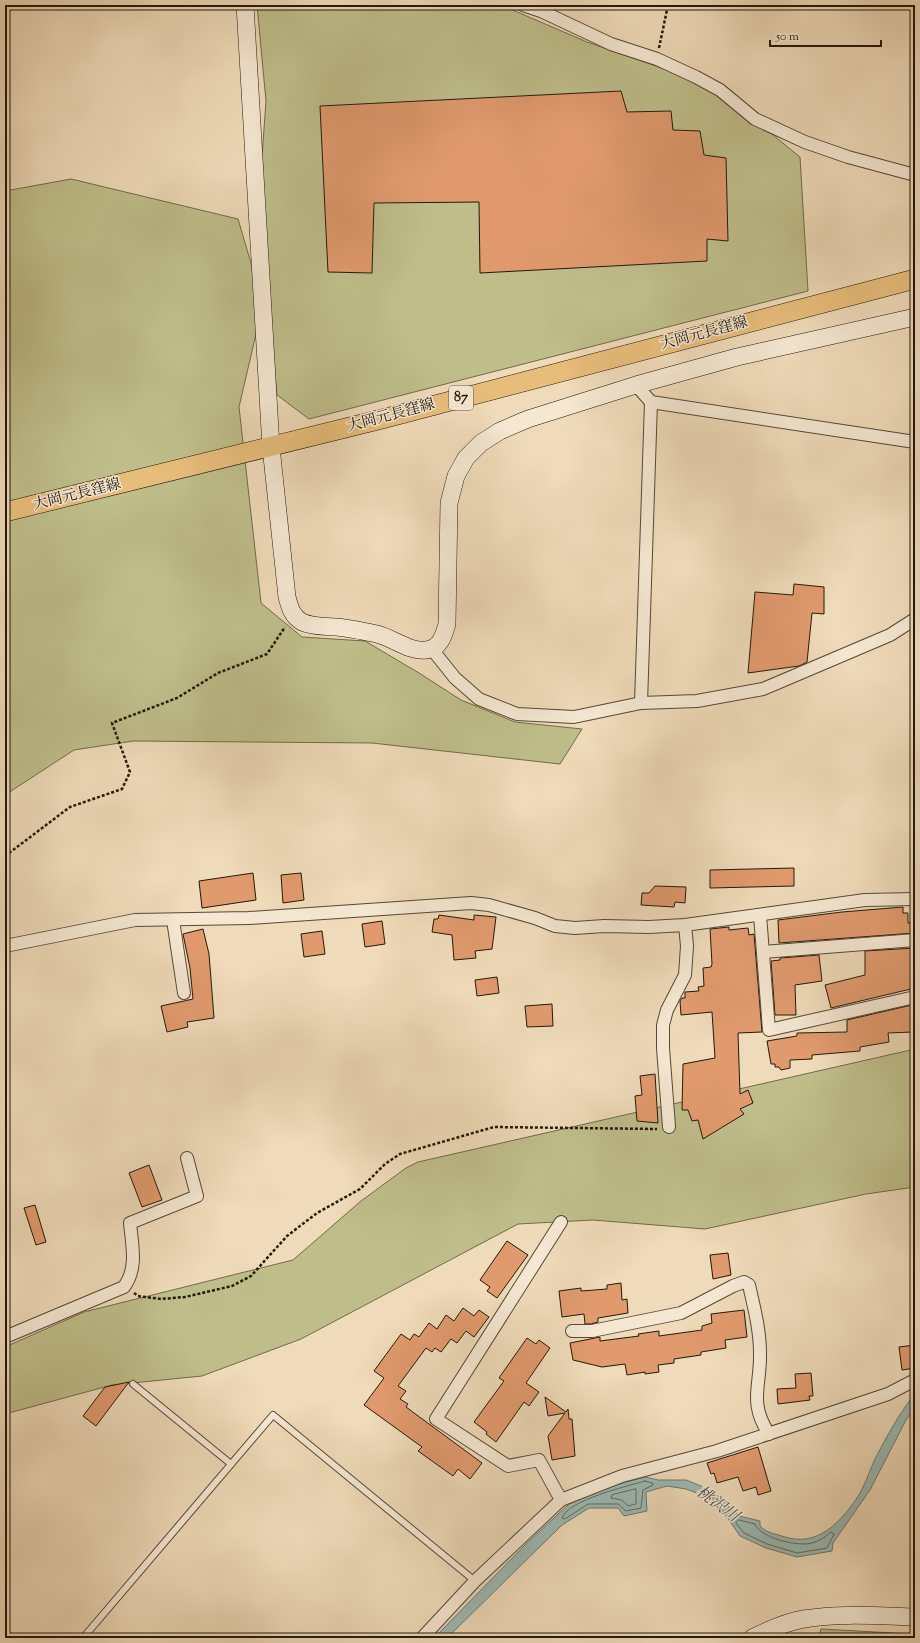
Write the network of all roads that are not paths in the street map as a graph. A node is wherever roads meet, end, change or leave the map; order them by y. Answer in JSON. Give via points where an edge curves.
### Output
{"nodes":[{"id":1,"x":245,"y":5,"type":"edge"},
{"id":2,"x":523,"y":5,"type":"edge"},
{"id":3,"x":915,"y":175,"type":"edge"},
{"id":4,"x":915,"y":278,"type":"edge"},
{"id":5,"x":915,"y":317,"type":"edge"},
{"id":6,"x":636,"y":385,"type":"junction"},
{"id":7,"x":651,"y":402,"type":"junction"},
{"id":8,"x":915,"y":442,"type":"edge"},
{"id":9,"x":271,"y":447,"type":"junction"},
{"id":10,"x":5,"y":512,"type":"edge"},
{"id":11,"x":915,"y":619,"type":"edge"},
{"id":12,"x":432,"y":648,"type":"junction"},
{"id":13,"x":641,"y":703,"type":"junction"},
{"id":14,"x":915,"y":898,"type":"edge"},
{"id":15,"x":760,"y":915,"type":"junction"},
{"id":16,"x":173,"y":920,"type":"junction"},
{"id":17,"x":685,"y":925,"type":"junction"},
{"id":18,"x":915,"y":940,"type":"edge"},
{"id":19,"x":5,"y":946,"type":"edge"},
{"id":20,"x":763,"y":952,"type":"junction"},
{"id":21,"x":184,"y":993,"type":"dead end"},
{"id":22,"x":915,"y":997,"type":"edge"},
{"id":23,"x":669,"y":1127,"type":"road end"},
{"id":24,"x":187,"y":1158,"type":"dead end"},
{"id":25,"x":561,"y":1222,"type":"dead end"},
{"id":26,"x":572,"y":1331,"type":"dead end"},
{"id":27,"x":5,"y":1337,"type":"edge"},
{"id":28,"x":915,"y":1380,"type":"edge"},
{"id":29,"x":133,"y":1384,"type":"dead end"},
{"id":30,"x":769,"y":1434,"type":"junction"},
{"id":31,"x":231,"y":1464,"type":"junction"},
{"id":32,"x":561,"y":1500,"type":"junction"},
{"id":33,"x":475,"y":1581,"type":"junction"},
{"id":34,"x":915,"y":1617,"type":"edge"},
{"id":35,"x":83,"y":1638,"type":"edge"},
{"id":36,"x":422,"y":1638,"type":"edge"},
{"id":37,"x":752,"y":1638,"type":"edge"}],
"edges":[{"from":1,"to":9,"type":"street"},
{"from":2,"to":3,"type":"street","via":[[610,44],[657,59],[720,90],[755,119],[805,142],[848,157]]},
{"from":4,"to":9,"type":"main road","name":"大岡元長窪線","number":"87"},
{"from":5,"to":6,"type":"street","via":[[737,356]]},
{"from":6,"to":7,"type":"street"},
{"from":6,"to":12,"type":"street","via":[[528,419],[500,431],[481,443],[466,458],[456,476],[449,503],[447,624],[444,637]]},
{"from":7,"to":8,"type":"street"},
{"from":7,"to":13,"type":"street"},
{"from":9,"to":10,"type":"main road","name":"大岡元長窪線","number":"87"},
{"from":9,"to":12,"type":"street","via":[[287,597],[292,615],[312,626],[360,630],[382,635],[412,649]]},
{"from":11,"to":13,"type":"street","via":[[890,636],[763,689],[697,701]]},
{"from":12,"to":13,"type":"street","via":[[455,678],[480,699],[517,714],[574,717]]},
{"from":14,"to":15,"type":"street","via":[[865,900]]},
{"from":15,"to":17,"type":"street"},
{"from":15,"to":20,"type":"street"},
{"from":16,"to":17,"type":"street","via":[[249,918],[471,903],[489,905],[562,927]]},
{"from":16,"to":19,"type":"street","via":[[135,920]]},
{"from":16,"to":21,"type":"street"},
{"from":17,"to":23,"type":"street","via":[[685,976],[667,1010],[663,1025]]},
{"from":18,"to":20,"type":"street"},
{"from":20,"to":22,"type":"street","via":[[770,1030]]},
{"from":24,"to":27,"type":"street","via":[[197,1196],[130,1223],[134,1264],[124,1287]]},
{"from":25,"to":32,"type":"street","via":[[436,1419],[508,1466],[539,1460]]},
{"from":26,"to":30,"type":"street","via":[[592,1330],[681,1313],[744,1282],[749,1285],[760,1352],[756,1400],[758,1414]]},
{"from":28,"to":30,"type":"street","via":[[888,1394]]},
{"from":29,"to":31,"type":"lane"},
{"from":30,"to":32,"type":"street","via":[[717,1451],[622,1476]]},
{"from":31,"to":33,"type":"lane","via":[[273,1415]]},
{"from":31,"to":35,"type":"lane"},
{"from":32,"to":33,"type":"street"},
{"from":33,"to":36,"type":"street"},
{"from":34,"to":37,"type":"street","via":[[836,1616],[803,1619],[774,1627]]}]}
